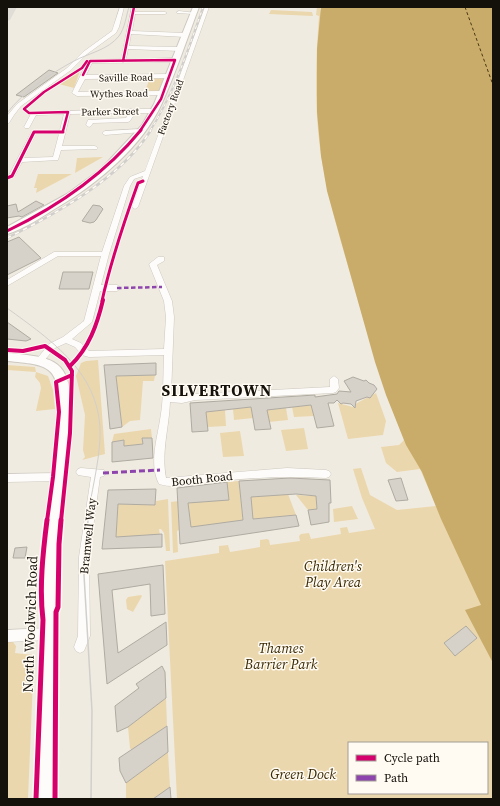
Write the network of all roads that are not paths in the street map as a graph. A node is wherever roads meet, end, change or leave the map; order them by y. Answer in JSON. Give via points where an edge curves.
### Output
{"nodes":[{"id":1,"x":122,"y":7,"type":"edge"},
{"id":2,"x":134,"y":7,"type":"edge"},
{"id":3,"x":207,"y":7,"type":"edge"},
{"id":4,"x":195,"y":10,"type":"edge"},
{"id":5,"x":166,"y":12,"type":"edge"},
{"id":6,"x":179,"y":12,"type":"dead end"},
{"id":7,"x":133,"y":13,"type":"junction"},
{"id":8,"x":129,"y":32,"type":"junction"},
{"id":9,"x":185,"y":35,"type":"junction"},
{"id":10,"x":126,"y":47,"type":"junction"},
{"id":11,"x":180,"y":49,"type":"junction"},
{"id":12,"x":175,"y":60,"type":"junction"},
{"id":13,"x":122,"y":61,"type":"junction"},
{"id":14,"x":169,"y":76,"type":"junction"},
{"id":15,"x":82,"y":78,"type":"junction"},
{"id":16,"x":163,"y":93,"type":"junction"},
{"id":17,"x":133,"y":111,"type":"junction"},
{"id":18,"x":155,"y":111,"type":"junction"},
{"id":19,"x":68,"y":112,"type":"junction"},
{"id":20,"x":7,"y":122,"type":"edge"},
{"id":21,"x":89,"y":125,"type":"dead end"},
{"id":22,"x":27,"y":128,"type":"dead end"},
{"id":23,"x":140,"y":131,"type":"junction"},
{"id":24,"x":63,"y":132,"type":"junction"},
{"id":25,"x":105,"y":133,"type":"dead end"},
{"id":26,"x":59,"y":148,"type":"junction"},
{"id":27,"x":95,"y":148,"type":"dead end"},
{"id":28,"x":20,"y":160,"type":"junction"},
{"id":29,"x":147,"y":172,"type":"junction"},
{"id":30,"x":7,"y":178,"type":"edge"},
{"id":31,"x":135,"y":207,"type":"dead end"},
{"id":32,"x":7,"y":231,"type":"edge"},
{"id":33,"x":105,"y":254,"type":"junction"},
{"id":34,"x":161,"y":259,"type":"dead end"},
{"id":35,"x":7,"y":283,"type":"edge"},
{"id":36,"x":96,"y":288,"type":"junction"},
{"id":37,"x":117,"y":288,"type":"dead end"},
{"id":38,"x":66,"y":339,"type":"junction"},
{"id":39,"x":168,"y":352,"type":"junction"},
{"id":40,"x":7,"y":357,"type":"edge"},
{"id":41,"x":40,"y":360,"type":"junction"},
{"id":42,"x":334,"y":379,"type":"dead end"},
{"id":43,"x":166,"y":398,"type":"junction"},
{"id":44,"x":81,"y":472,"type":"dead end"},
{"id":45,"x":326,"y":474,"type":"dead end"},
{"id":46,"x":58,"y":476,"type":"junction"},
{"id":47,"x":7,"y":478,"type":"edge"},
{"id":48,"x":49,"y":634,"type":"junction"},
{"id":49,"x":7,"y":636,"type":"edge"},
{"id":50,"x":80,"y":647,"type":"dead end"},
{"id":51,"x":44,"y":799,"type":"edge"}],
"edges":[{"from":1,"to":20,"type":"street","via":[[115,29],[79,62],[19,105]]},
{"from":2,"to":7,"type":"street"},
{"from":3,"to":29,"type":"street","name":"Factory Road"},
{"from":4,"to":6,"type":"street"},
{"from":4,"to":9,"type":"main road"},
{"from":5,"to":7,"type":"street"},
{"from":7,"to":8,"type":"street"},
{"from":8,"to":9,"type":"street","via":[[160,31]]},
{"from":8,"to":10,"type":"street"},
{"from":9,"to":11,"type":"main road"},
{"from":10,"to":11,"type":"street"},
{"from":10,"to":13,"type":"street"},
{"from":11,"to":12,"type":"main road"},
{"from":12,"to":13,"type":"street"},
{"from":12,"to":14,"type":"main road"},
{"from":13,"to":15,"type":"street","via":[[90,62]]},
{"from":14,"to":15,"type":"street","name":"Saville Road"},
{"from":14,"to":16,"type":"main road"},
{"from":15,"to":16,"type":"street","name":"Wythes Road","via":[[76,93]]},
{"from":16,"to":18,"type":"main road"},
{"from":17,"to":18,"type":"street","name":"Parker Street"},
{"from":17,"to":19,"type":"street","name":"Parker Street"},
{"from":17,"to":21,"type":"street","via":[[125,122],[90,121]]},
{"from":18,"to":23,"type":"main road"},
{"from":19,"to":22,"type":"street","name":"Parker Street","via":[[34,113]]},
{"from":19,"to":24,"type":"street"},
{"from":23,"to":25,"type":"street"},
{"from":23,"to":32,"type":"main road","via":[[104,171],[70,196]]},
{"from":24,"to":26,"type":"street"},
{"from":24,"to":28,"type":"street","via":[[34,132]]},
{"from":26,"to":27,"type":"street"},
{"from":26,"to":28,"type":"street","via":[[56,159]]},
{"from":28,"to":30,"type":"street","via":[[12,176]]},
{"from":29,"to":31,"type":"street","name":"Factory Road"},
{"from":29,"to":33,"type":"street","via":[[129,182]]},
{"from":33,"to":35,"type":"street","via":[[57,254]]},
{"from":33,"to":36,"type":"street"},
{"from":34,"to":39,"type":"street","via":[[154,264],[168,301]]},
{"from":36,"to":37,"type":"street"},
{"from":36,"to":38,"type":"street","via":[[88,322]]},
{"from":38,"to":39,"type":"street","via":[[89,354]]},
{"from":38,"to":41,"type":"street","via":[[52,346]]},
{"from":39,"to":43,"type":"street"},
{"from":40,"to":41,"type":"main road"},
{"from":41,"to":46,"type":"main road","name":"North Woolwich Road","via":[[56,369],[63,381],[65,411]]},
{"from":42,"to":43,"type":"street","via":[[333,390],[195,397],[182,400]]},
{"from":43,"to":45,"type":"street","name":"Booth Road","via":[[160,470],[162,481],[165,483],[287,472]]},
{"from":44,"to":50,"type":"street","name":"Bramwell Way","via":[[99,473],[84,557],[84,636]]},
{"from":46,"to":47,"type":"street"},
{"from":46,"to":48,"type":"main road","name":"North Woolwich Road"},
{"from":48,"to":49,"type":"street"},
{"from":48,"to":51,"type":"main road","name":"North Woolwich Road"}]}
